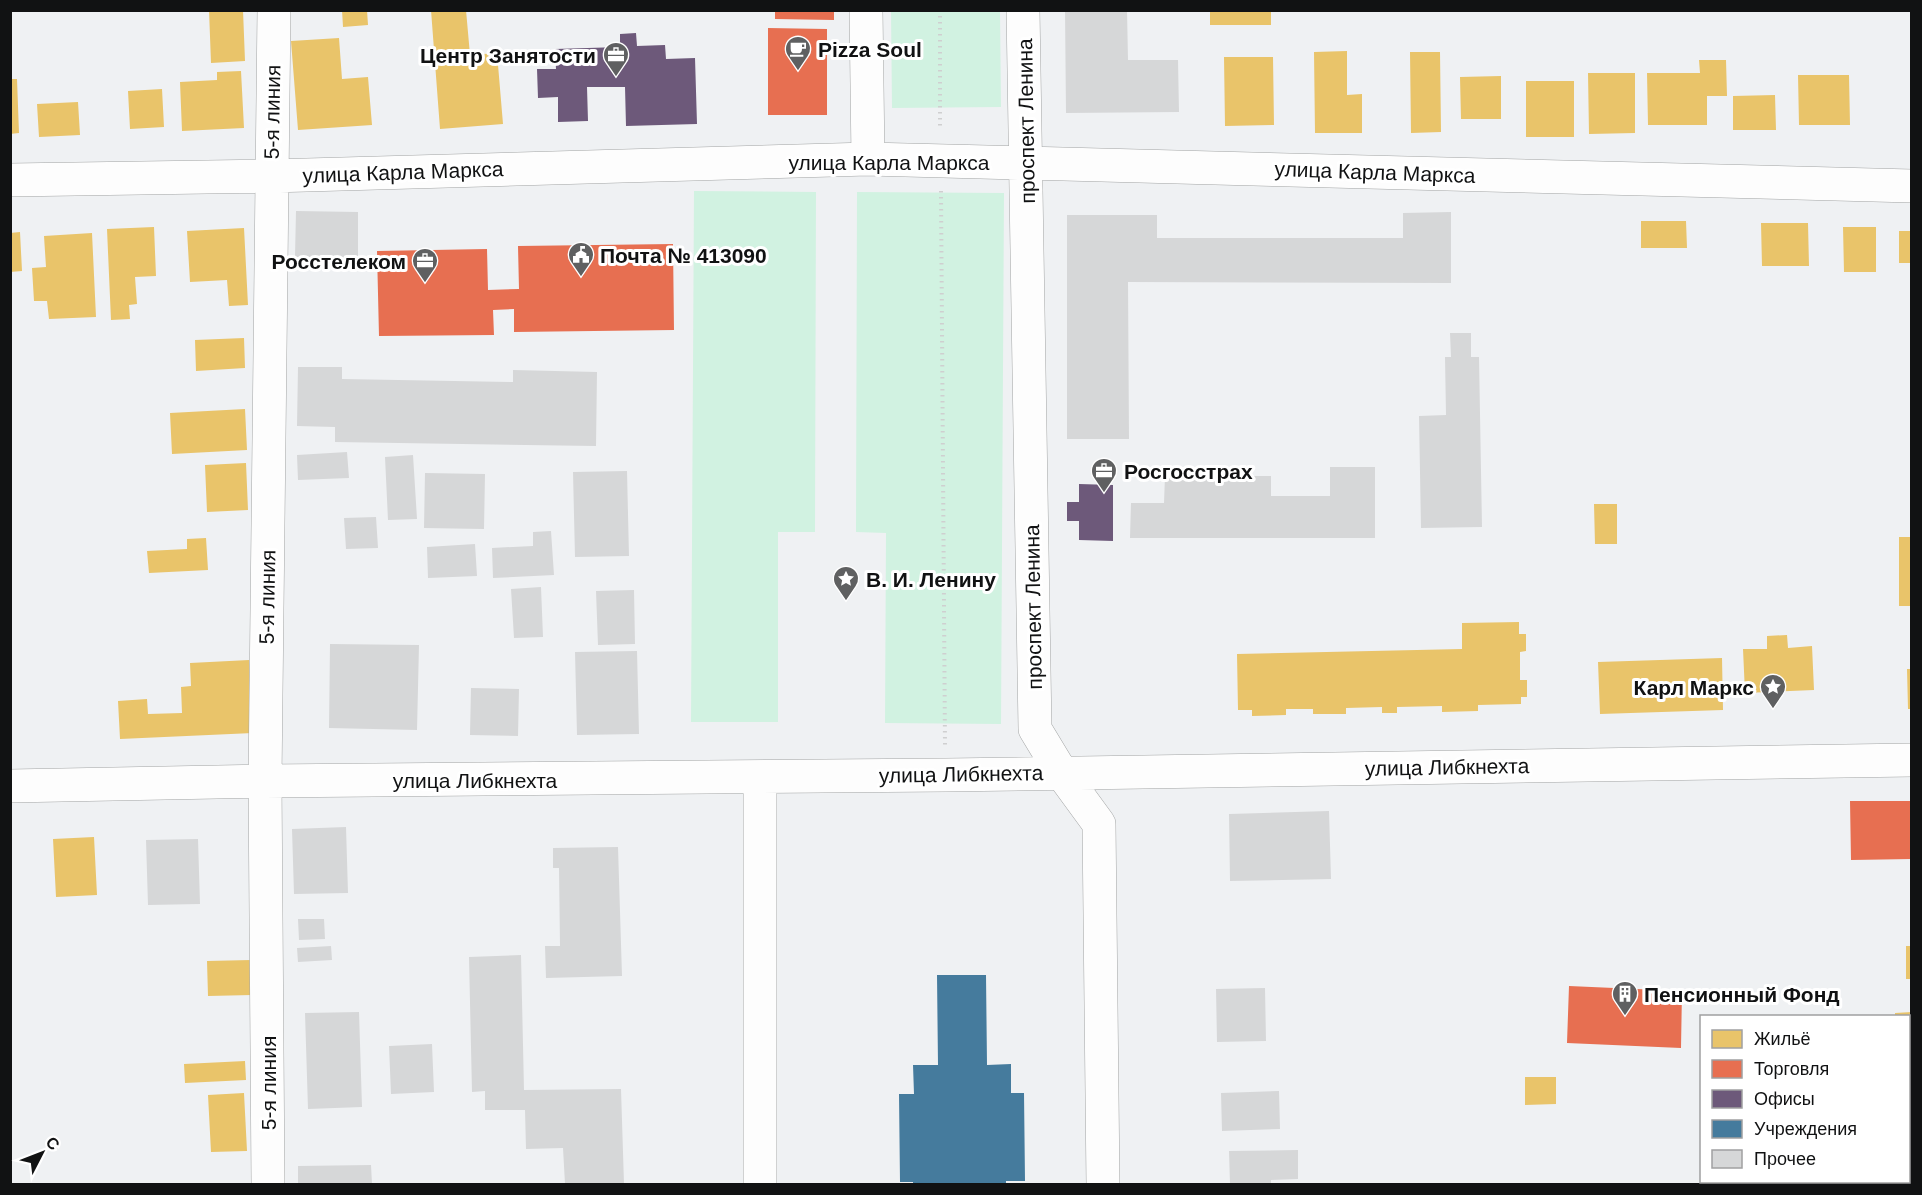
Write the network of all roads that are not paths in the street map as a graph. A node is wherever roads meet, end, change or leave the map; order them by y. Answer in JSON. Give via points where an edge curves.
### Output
{"nodes":[{"id":1,"x":274,"y":10,"type":"edge"},
{"id":2,"x":866,"y":10,"type":"edge"},
{"id":3,"x":1023,"y":10,"type":"edge"},
{"id":4,"x":868,"y":159,"type":"junction"},
{"id":5,"x":1027,"y":162,"type":"junction"},
{"id":6,"x":272,"y":176,"type":"junction"},
{"id":7,"x":10,"y":180,"type":"edge"},
{"id":8,"x":1911,"y":186,"type":"edge"},
{"id":9,"x":1911,"y":760,"type":"edge"},
{"id":10,"x":1061,"y":772,"type":"junction"},
{"id":11,"x":760,"y":777,"type":"junction"},
{"id":12,"x":265,"y":781,"type":"junction"},
{"id":13,"x":10,"y":786,"type":"edge"},
{"id":14,"x":268,"y":1185,"type":"edge"},
{"id":15,"x":760,"y":1185,"type":"edge"},
{"id":16,"x":1103,"y":1185,"type":"edge"}],
"edges":[{"from":1,"to":6,"type":"street","name":"5-я линия"},
{"from":2,"to":4,"type":"street"},
{"from":3,"to":5,"type":"street","name":"проспект Ленина"},
{"from":4,"to":5,"type":"street","name":"улица Карла Маркса"},
{"from":4,"to":6,"type":"street","name":"улица Карла Маркса"},
{"from":5,"to":8,"type":"street","name":"улица Карла Маркса"},
{"from":5,"to":10,"type":"street","name":"проспект Ленина","via":[[1035,729]]},
{"from":6,"to":7,"type":"street","name":"улица Карла Маркса"},
{"from":6,"to":12,"type":"street","name":"5-я линия"},
{"from":9,"to":10,"type":"street","name":"улица Либкнехта"},
{"from":10,"to":11,"type":"street","name":"улица Либкнехта"},
{"from":10,"to":16,"type":"street","name":"проспект Ленина","via":[[1099,824]]},
{"from":11,"to":12,"type":"street","name":"улица Либкнехта"},
{"from":11,"to":15,"type":"street"},
{"from":12,"to":13,"type":"street","name":"улица Либкнехта"},
{"from":12,"to":14,"type":"street","name":"5-я линия"}]}
